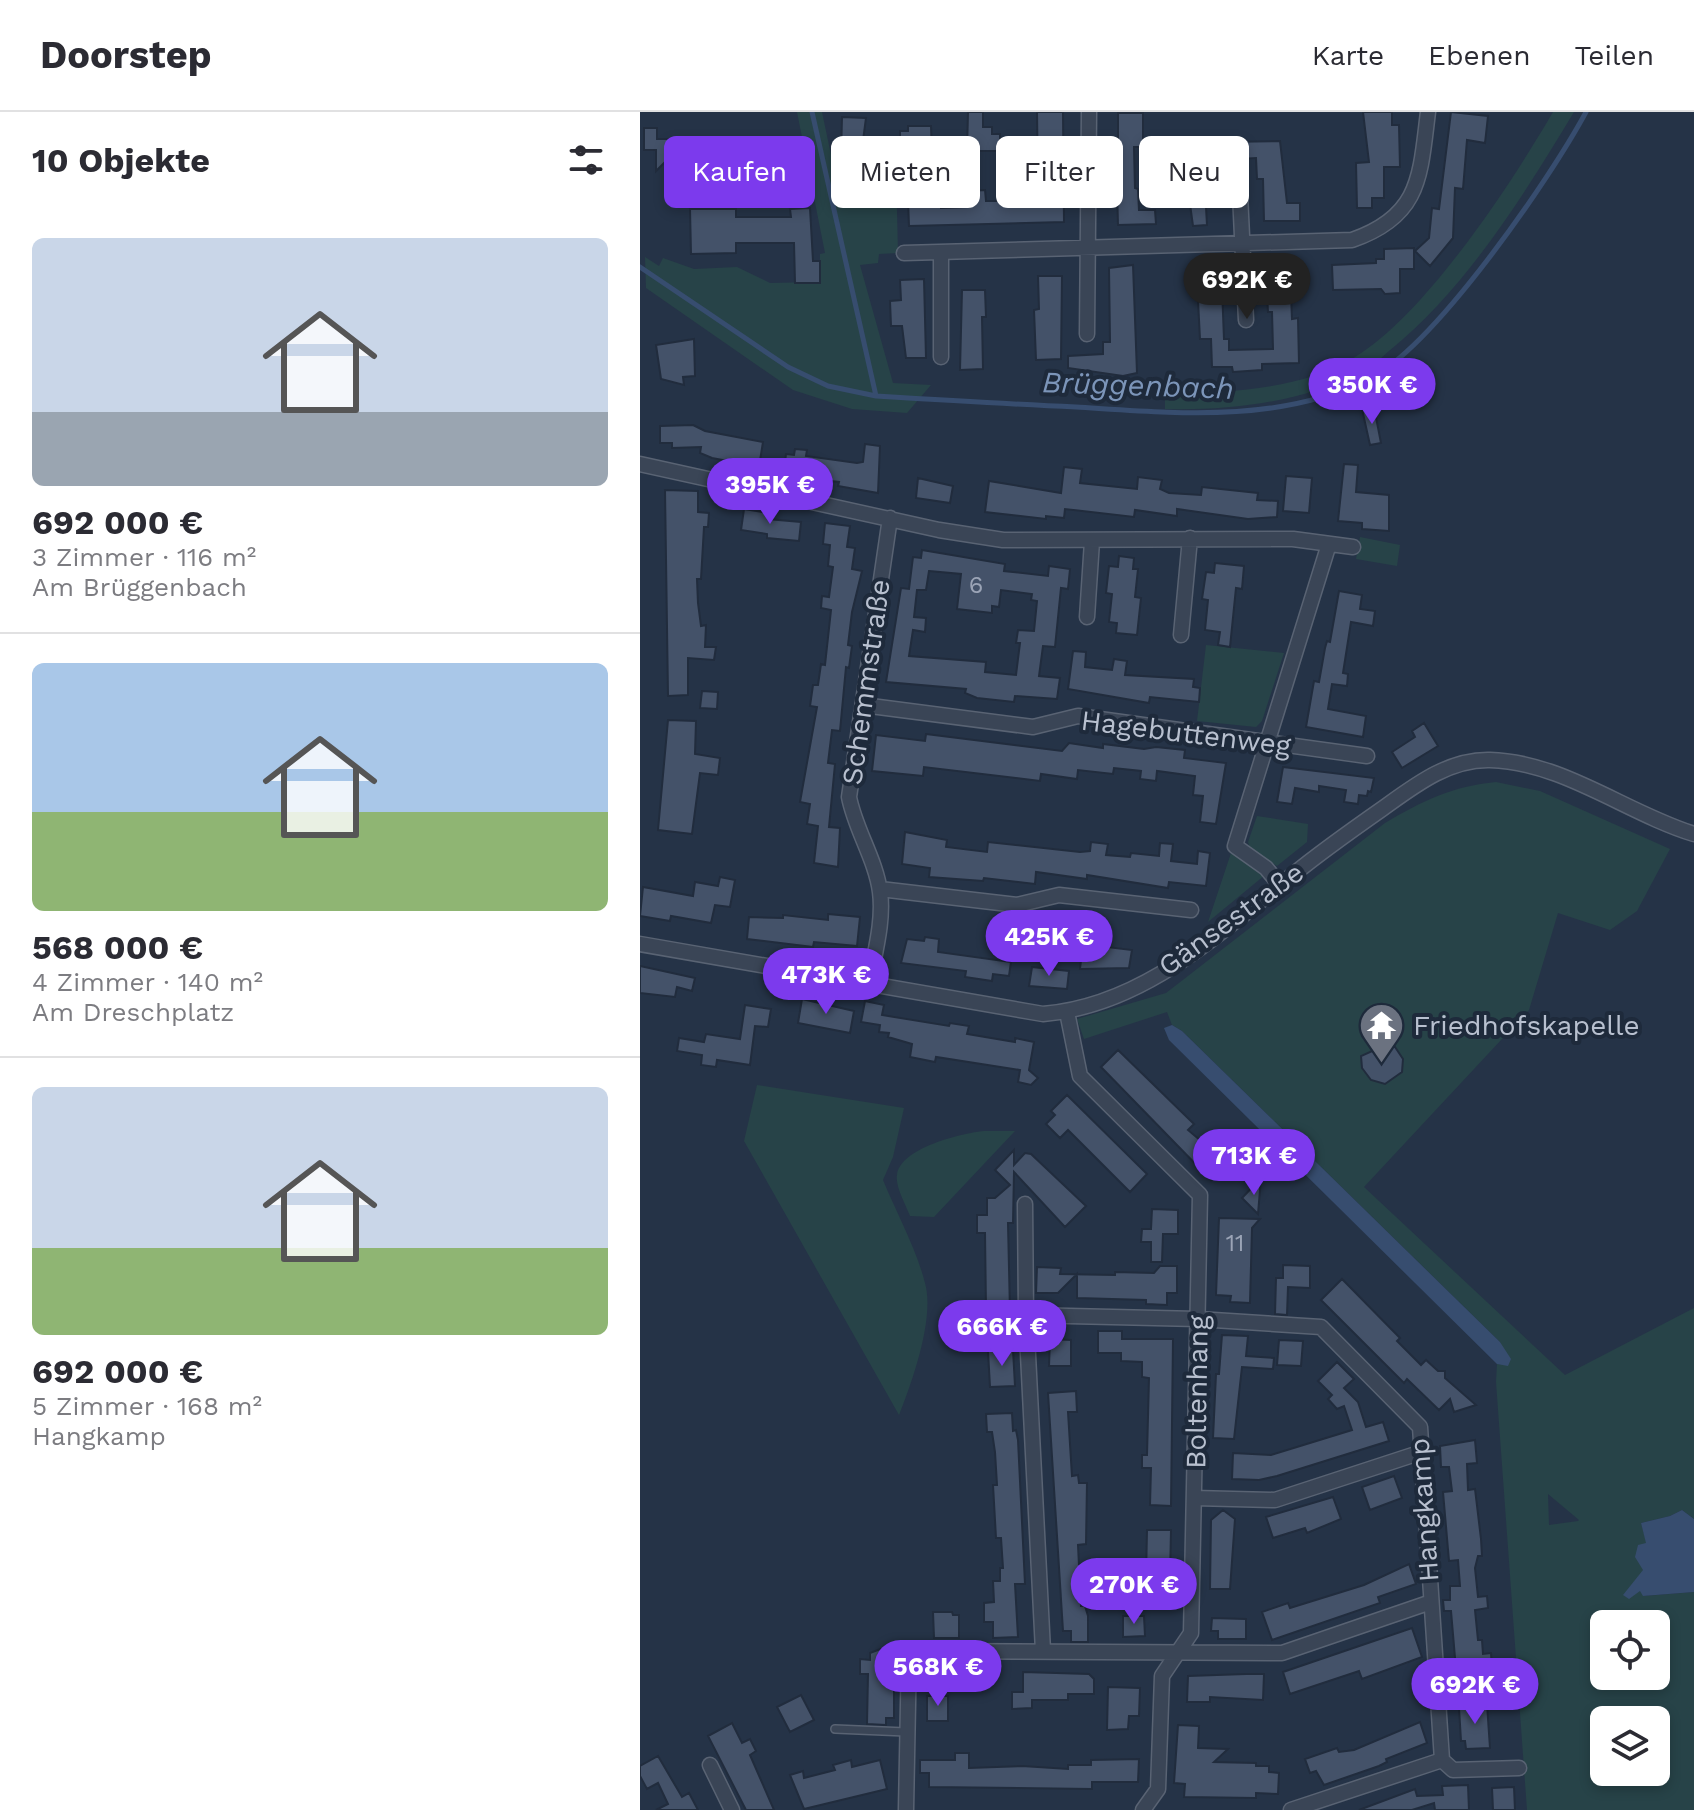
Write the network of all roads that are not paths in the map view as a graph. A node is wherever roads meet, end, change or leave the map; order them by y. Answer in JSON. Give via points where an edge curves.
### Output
{"nodes":[{"id":1,"x":1089,"y":112,"type":"edge"},
{"id":2,"x":1428,"y":112,"type":"edge"},
{"id":3,"x":1240,"y":208,"type":"edge"},
{"id":4,"x":1242,"y":244,"type":"junction"},
{"id":5,"x":1086,"y":247,"type":"junction"},
{"id":6,"x":941,"y":252,"type":"junction"},
{"id":7,"x":904,"y":253,"type":"dead end"},
{"id":8,"x":1246,"y":320,"type":"dead end"},
{"id":9,"x":1087,"y":334,"type":"dead end"},
{"id":10,"x":941,"y":357,"type":"dead end"},
{"id":11,"x":640,"y":464,"type":"edge"},
{"id":12,"x":890,"y":518,"type":"junction"},
{"id":13,"x":1190,"y":538,"type":"junction"},
{"id":14,"x":1092,"y":541,"type":"junction"},
{"id":15,"x":1329,"y":544,"type":"junction"},
{"id":16,"x":1353,"y":547,"type":"dead end"},
{"id":17,"x":1087,"y":617,"type":"dead end"},
{"id":18,"x":1181,"y":635,"type":"dead end"},
{"id":19,"x":863,"y":705,"type":"junction"},
{"id":20,"x":1269,"y":741,"type":"junction"},
{"id":21,"x":1367,"y":756,"type":"dead end"},
{"id":22,"x":1694,"y":834,"type":"edge"},
{"id":23,"x":1280,"y":885,"type":"junction"},
{"id":24,"x":880,"y":889,"type":"junction"},
{"id":25,"x":1191,"y":910,"type":"dead end"},
{"id":26,"x":640,"y":944,"type":"edge"},
{"id":27,"x":869,"y":985,"type":"junction"},
{"id":28,"x":1067,"y":1012,"type":"junction"},
{"id":29,"x":1025,"y":1204,"type":"dead end"},
{"id":30,"x":1026,"y":1315,"type":"junction"},
{"id":31,"x":1198,"y":1319,"type":"junction"},
{"id":32,"x":1422,"y":1452,"type":"junction"},
{"id":33,"x":1194,"y":1498,"type":"junction"},
{"id":34,"x":1431,"y":1602,"type":"junction"},
{"id":35,"x":1043,"y":1651,"type":"junction"},
{"id":36,"x":1176,"y":1653,"type":"junction"},
{"id":37,"x":835,"y":1729,"type":"dead end"},
{"id":38,"x":906,"y":1732,"type":"junction"},
{"id":39,"x":1442,"y":1760,"type":"junction"},
{"id":40,"x":710,"y":1765,"type":"dead end"},
{"id":41,"x":1519,"y":1768,"type":"dead end"},
{"id":42,"x":732,"y":1810,"type":"edge"},
{"id":43,"x":906,"y":1810,"type":"edge"},
{"id":44,"x":1143,"y":1810,"type":"edge"},
{"id":45,"x":1291,"y":1810,"type":"edge"}],
"edges":[{"from":1,"to":5,"type":"street"},
{"from":2,"to":4,"type":"street","via":[[1419,184],[1401,213],[1377,231],[1352,240]]},
{"from":3,"to":4,"type":"street"},
{"from":4,"to":5,"type":"street"},
{"from":4,"to":8,"type":"street"},
{"from":5,"to":6,"type":"street"},
{"from":5,"to":9,"type":"street"},
{"from":6,"to":7,"type":"street"},
{"from":6,"to":10,"type":"street"},
{"from":11,"to":12,"type":"street"},
{"from":12,"to":14,"type":"street","via":[[1003,540]]},
{"from":12,"to":19,"type":"street","name":"Schemmstraße"},
{"from":13,"to":14,"type":"street"},
{"from":13,"to":15,"type":"street"},
{"from":13,"to":18,"type":"street"},
{"from":14,"to":17,"type":"street"},
{"from":15,"to":16,"type":"street"},
{"from":15,"to":20,"type":"street"},
{"from":19,"to":20,"type":"street","name":"Hagebuttenweg","via":[[1033,727],[1078,716]]},
{"from":19,"to":24,"type":"street","name":"Schemmstraße","via":[[849,797]]},
{"from":20,"to":21,"type":"street","name":"Hagebuttenweg"},
{"from":20,"to":23,"type":"street","via":[[1235,846]]},
{"from":22,"to":23,"type":"street","name":"Gänsestraße","via":[[1663,825],[1540,767],[1466,761],[1403,795]]},
{"from":23,"to":28,"type":"street","name":"Gänsestraße","via":[[1178,966]]},
{"from":24,"to":25,"type":"street","via":[[1017,905],[1059,895]]},
{"from":24,"to":27,"type":"street","name":"Schemmstraße"},
{"from":26,"to":27,"type":"street","name":"Gänsestraße"},
{"from":27,"to":28,"type":"street","name":"Gänsestraße","via":[[1043,1014]]},
{"from":28,"to":31,"type":"street","name":"Boltenhang","via":[[1080,1076],[1200,1195]]},
{"from":29,"to":30,"type":"street"},
{"from":30,"to":31,"type":"street","name":"Hangkamp"},
{"from":30,"to":35,"type":"street"},
{"from":31,"to":32,"type":"street","name":"Hangkamp","via":[[1321,1327],[1418,1424]]},
{"from":31,"to":33,"type":"street","name":"Boltenhang"},
{"from":32,"to":33,"type":"street","via":[[1275,1500]]},
{"from":32,"to":34,"type":"street","name":"Hangkamp"},
{"from":33,"to":36,"type":"street","name":"Boltenhang","via":[[1191,1633]]},
{"from":34,"to":36,"type":"street","via":[[1282,1653]]},
{"from":34,"to":39,"type":"street","name":"Hangkamp"},
{"from":35,"to":36,"type":"street"},
{"from":35,"to":38,"type":"street","via":[[909,1651]]},
{"from":36,"to":44,"type":"street","name":"Boltenhang","via":[[1162,1676],[1158,1789]]},
{"from":37,"to":38,"type":"lane"},
{"from":38,"to":43,"type":"street"},
{"from":39,"to":41,"type":"street","via":[[1453,1770]]},
{"from":39,"to":45,"type":"street"},
{"from":40,"to":42,"type":"street"}]}
